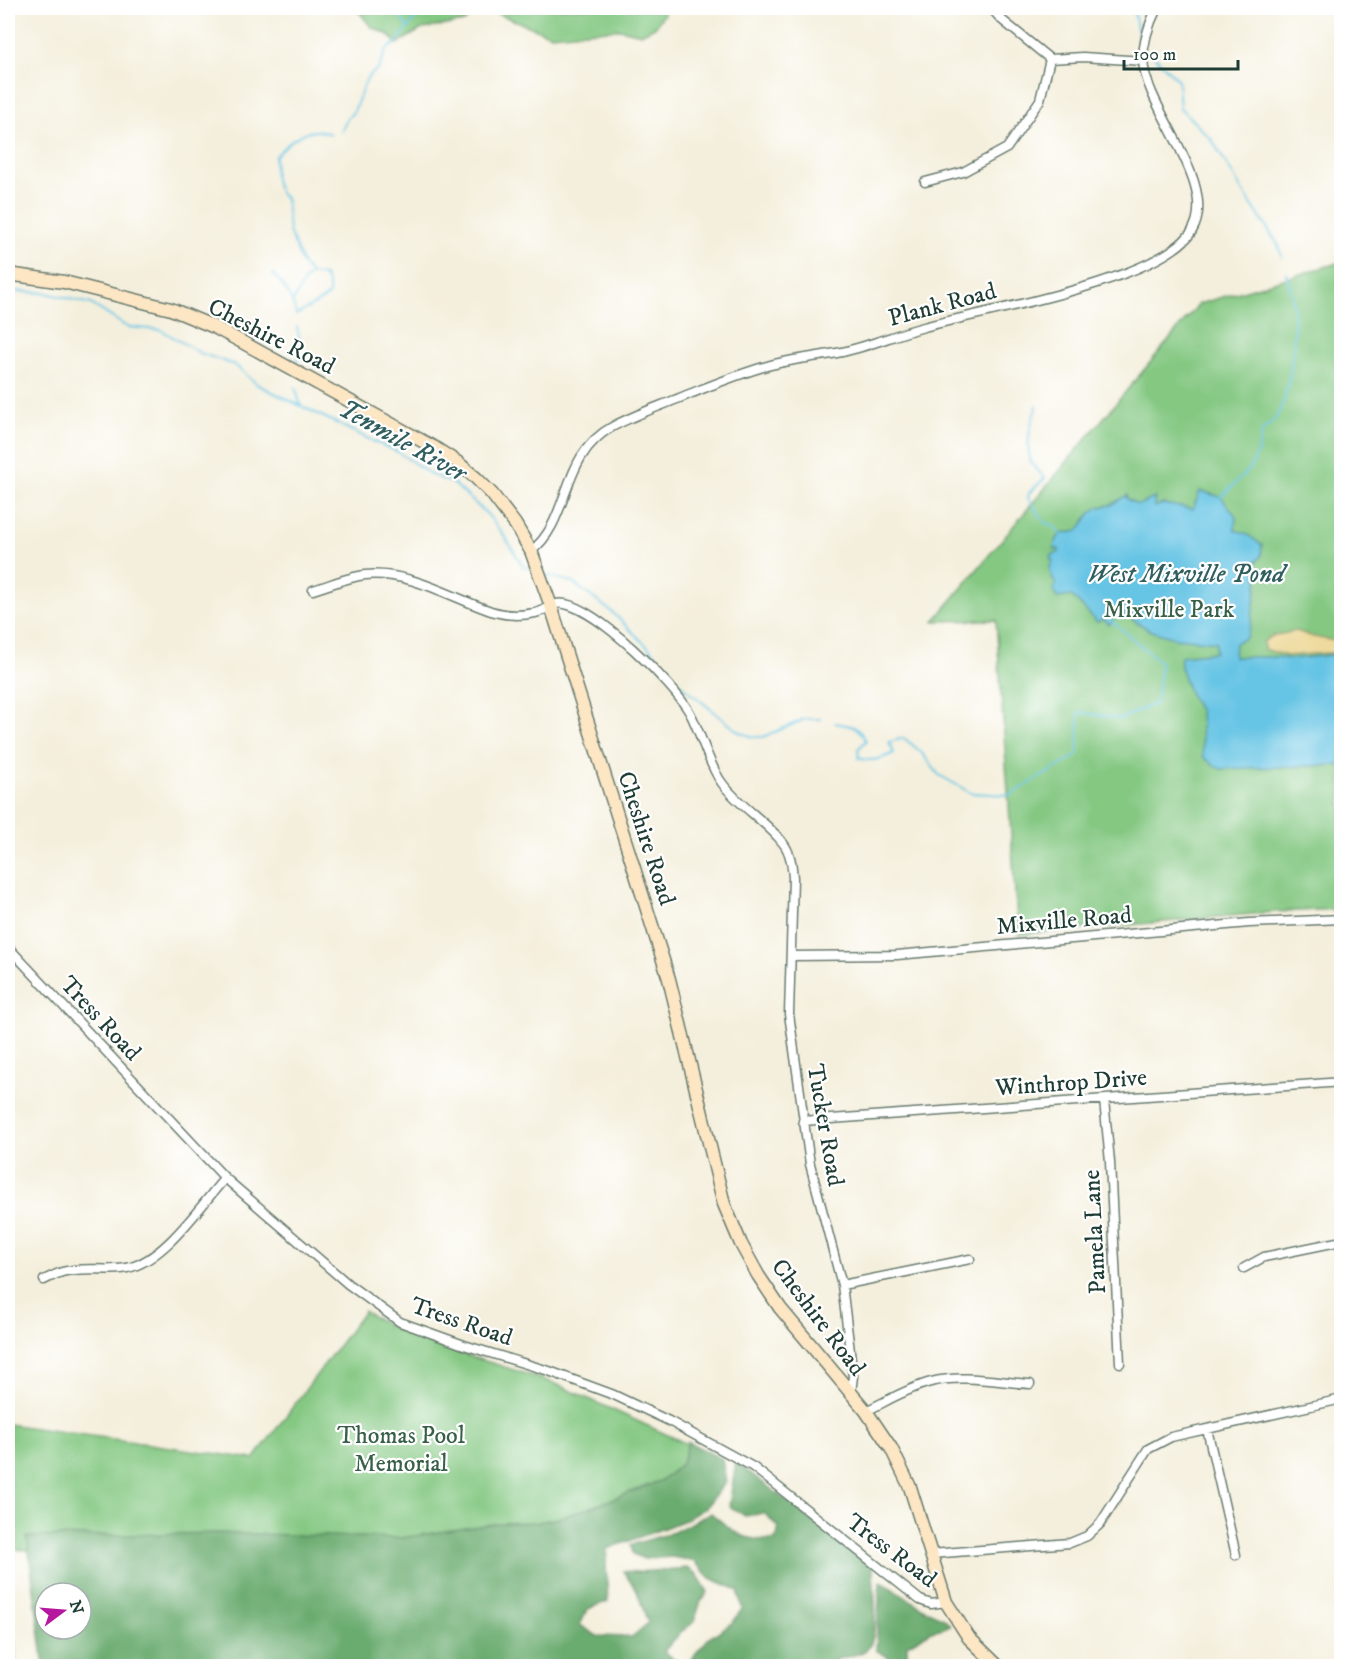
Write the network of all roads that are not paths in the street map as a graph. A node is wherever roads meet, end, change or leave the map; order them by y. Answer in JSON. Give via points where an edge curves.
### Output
{"nodes":[{"id":1,"x":991,"y":8,"type":"edge"},
{"id":2,"x":1157,"y":8,"type":"edge"},
{"id":3,"x":1050,"y":59,"type":"junction"},
{"id":4,"x":1143,"y":61,"type":"junction"},
{"id":5,"x":925,"y":182,"type":"dead end"},
{"id":6,"x":8,"y":274,"type":"edge"},
{"id":7,"x":531,"y":551,"type":"junction"},
{"id":8,"x":313,"y":590,"type":"dead end"},
{"id":9,"x":551,"y":606,"type":"junction"},
{"id":10,"x":1341,"y":919,"type":"edge"},
{"id":11,"x":8,"y":947,"type":"edge"},
{"id":12,"x":791,"y":957,"type":"junction"},
{"id":13,"x":1341,"y":1082,"type":"edge"},
{"id":14,"x":1104,"y":1100,"type":"junction"},
{"id":15,"x":803,"y":1121,"type":"junction"},
{"id":16,"x":225,"y":1178,"type":"junction"},
{"id":17,"x":1341,"y":1241,"type":"edge"},
{"id":18,"x":970,"y":1259,"type":"dead end"},
{"id":19,"x":1244,"y":1268,"type":"dead end"},
{"id":20,"x":44,"y":1280,"type":"dead end"},
{"id":21,"x":842,"y":1285,"type":"junction"},
{"id":22,"x":1120,"y":1363,"type":"dead end"},
{"id":23,"x":1030,"y":1384,"type":"dead end"},
{"id":24,"x":850,"y":1393,"type":"junction"},
{"id":25,"x":1341,"y":1399,"type":"edge"},
{"id":26,"x":866,"y":1411,"type":"junction"},
{"id":27,"x":1207,"y":1429,"type":"junction"},
{"id":28,"x":931,"y":1554,"type":"junction"},
{"id":29,"x":1236,"y":1555,"type":"dead end"},
{"id":30,"x":946,"y":1602,"type":"junction"},
{"id":31,"x":998,"y":1666,"type":"edge"}],
"edges":[{"from":1,"to":3,"type":"street"},
{"from":2,"to":4,"type":"street","name":"Plank Road","via":[[1146,34]]},
{"from":3,"to":4,"type":"street"},
{"from":3,"to":5,"type":"street","via":[[1040,100],[1007,148],[963,172]]},
{"from":4,"to":7,"type":"street","name":"Plank Road","via":[[1196,194],[1194,228],[1179,246],[1135,270],[854,348],[764,367],[620,422],[598,435],[584,450],[548,531]]},
{"from":6,"to":7,"type":"main road","name":"Cheshire Road","via":[[64,282],[171,309],[212,326],[457,462],[492,494]]},
{"from":7,"to":9,"type":"main road","name":"Cheshire Road"},
{"from":8,"to":9,"type":"street","via":[[364,575],[385,575],[405,578],[508,615],[535,614]]},
{"from":9,"to":12,"type":"street","name":"Tucker Road","via":[[565,604],[579,609],[655,670],[689,711],[722,783],[784,844],[793,878]]},
{"from":9,"to":24,"type":"main road","name":"Cheshire Road","via":[[669,979],[724,1204],[758,1275]]},
{"from":10,"to":12,"type":"street","name":"Mixville Road","via":[[1248,923],[897,955]]},
{"from":11,"to":16,"type":"street","name":"Tress Road"},
{"from":12,"to":15,"type":"street","name":"Tucker Road","via":[[789,1014]]},
{"from":13,"to":14,"type":"street","name":"Winthrop Drive"},
{"from":14,"to":15,"type":"street","name":"Winthrop Drive"},
{"from":14,"to":22,"type":"street","name":"Pamela Lane"},
{"from":15,"to":21,"type":"street","name":"Tucker Road","via":[[810,1164]]},
{"from":16,"to":20,"type":"street","via":[[154,1257],[126,1269],[63,1272]]},
{"from":16,"to":30,"type":"street","name":"Tress Road","via":[[348,1284],[400,1322],[549,1371],[669,1421],[753,1467],[920,1600],[931,1604]]},
{"from":17,"to":19,"type":"street","via":[[1264,1257]]},
{"from":18,"to":21,"type":"street"},
{"from":21,"to":24,"type":"street","name":"Tucker Road","via":[[854,1377]]},
{"from":23,"to":26,"type":"street","via":[[958,1378],[931,1382]]},
{"from":24,"to":26,"type":"main road","name":"Cheshire Road"},
{"from":25,"to":27,"type":"street"},
{"from":26,"to":28,"type":"main road","name":"Cheshire Road","via":[[891,1448],[910,1487]]},
{"from":27,"to":28,"type":"street","via":[[1171,1437],[1148,1449],[1100,1524],[1087,1536],[1070,1543]]},
{"from":27,"to":29,"type":"street"},
{"from":28,"to":30,"type":"main road","name":"Cheshire Road"},
{"from":30,"to":31,"type":"main road","name":"Cheshire Road","via":[[969,1638]]}]}
